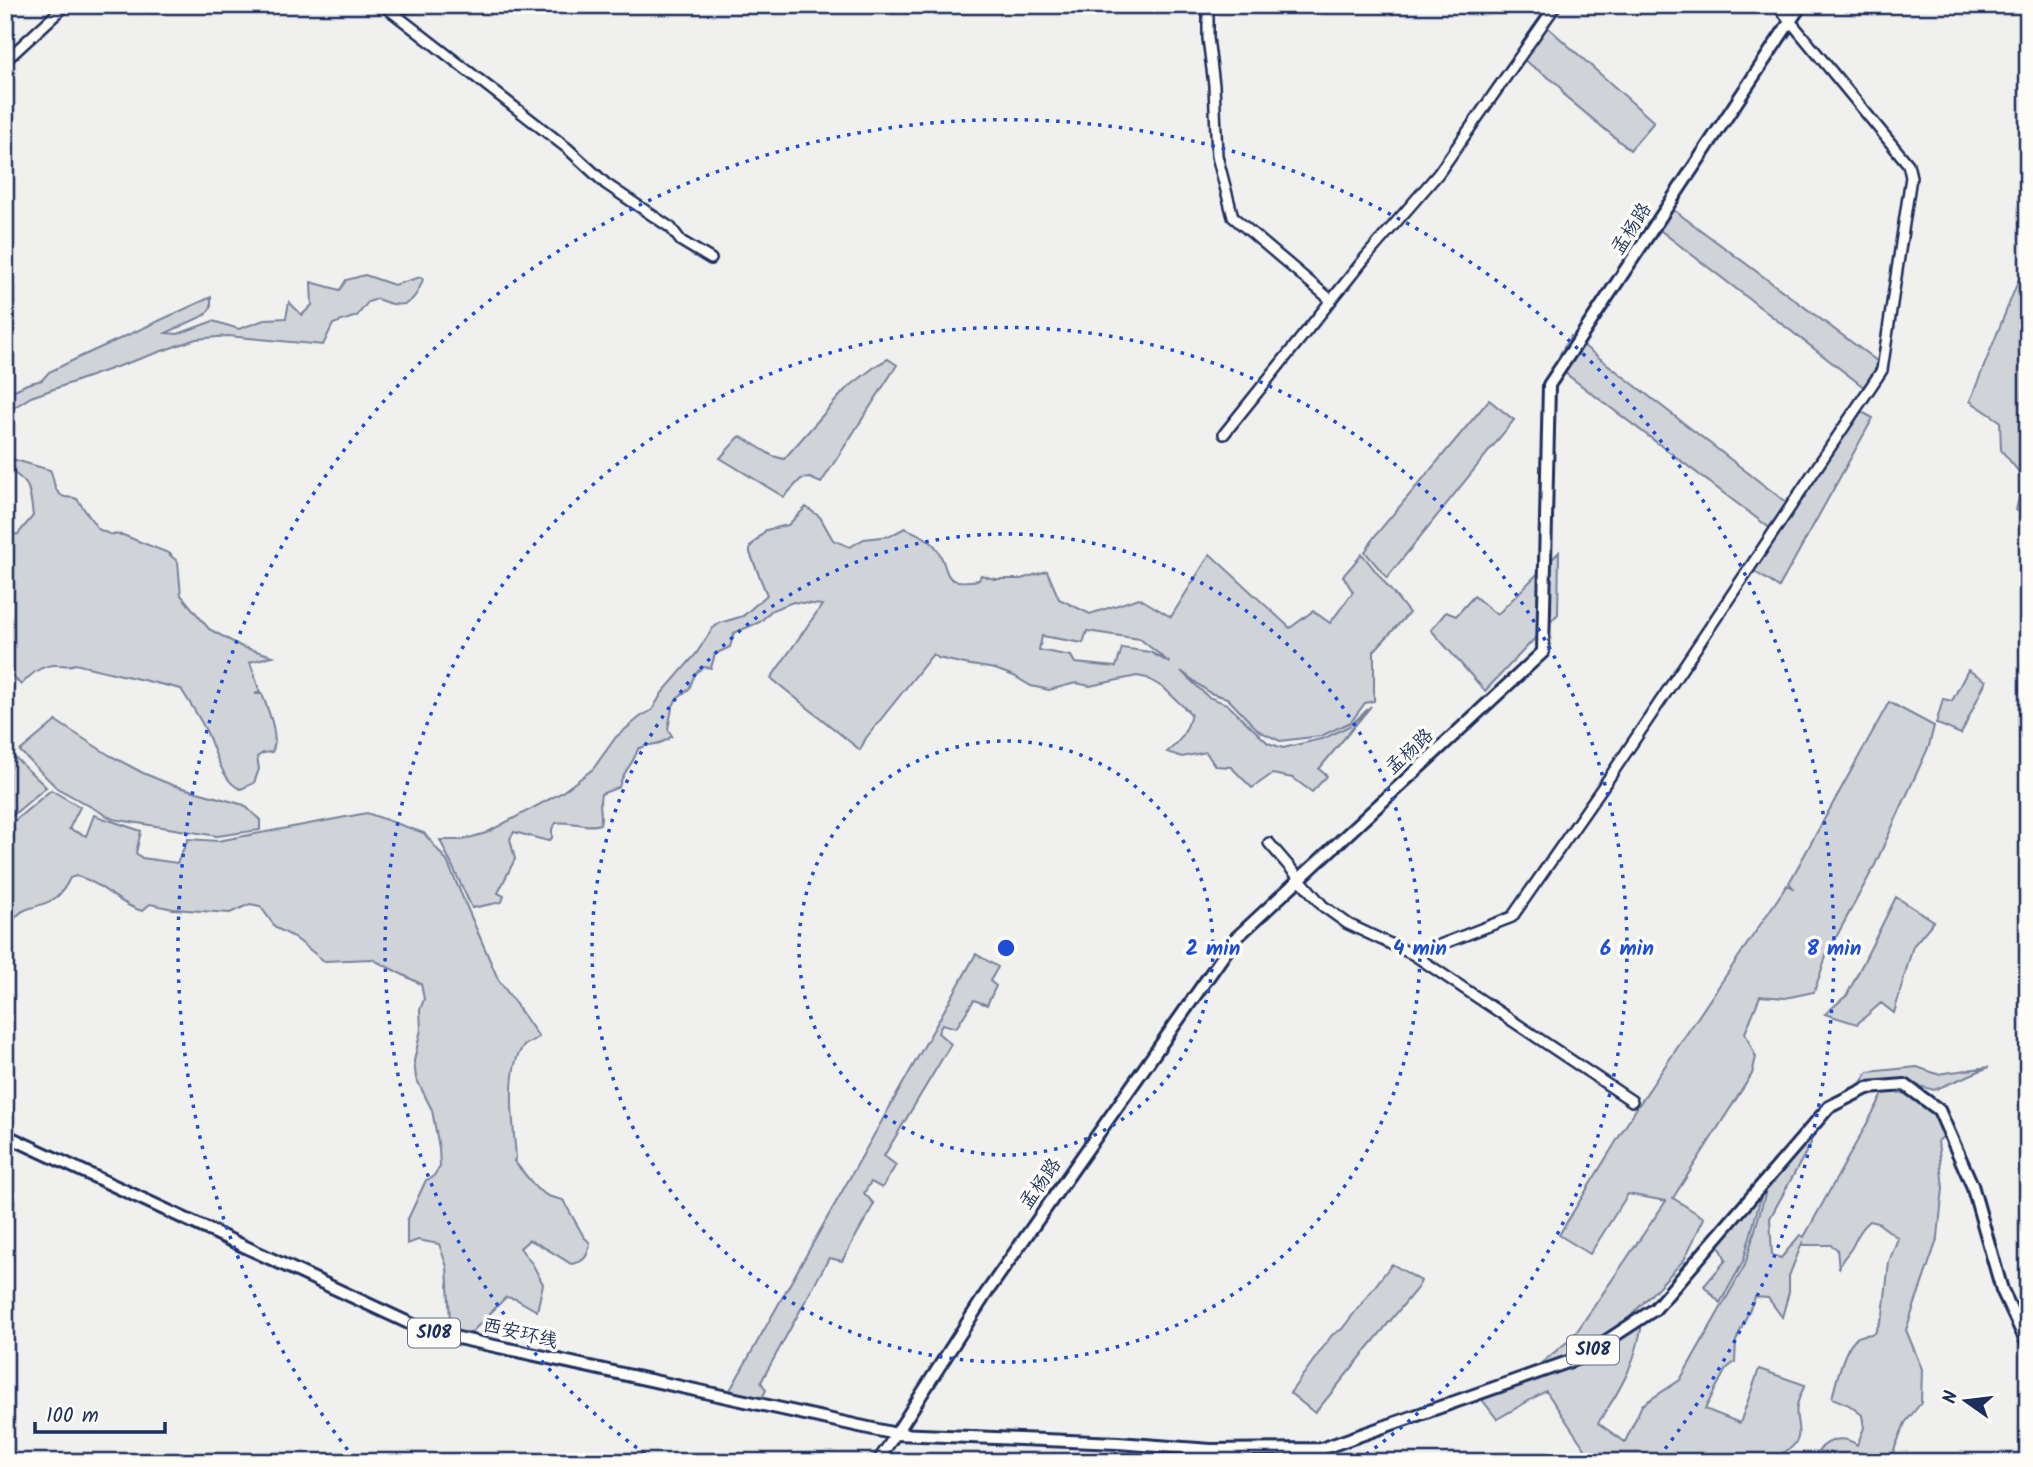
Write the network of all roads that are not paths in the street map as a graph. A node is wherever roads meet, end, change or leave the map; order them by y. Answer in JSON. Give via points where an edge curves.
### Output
{"nodes":[{"id":1,"x":66,"y":5,"type":"edge"},
{"id":2,"x":417,"y":5,"type":"edge"},
{"id":3,"x":1208,"y":5,"type":"edge"},
{"id":4,"x":1556,"y":5,"type":"edge"},
{"id":5,"x":1777,"y":5,"type":"edge"},
{"id":6,"x":1801,"y":5,"type":"edge"},
{"id":7,"x":387,"y":8,"type":"edge"},
{"id":8,"x":1790,"y":20,"type":"junction"},
{"id":9,"x":5,"y":61,"type":"edge"},
{"id":10,"x":711,"y":259,"type":"dead end"},
{"id":11,"x":1331,"y":300,"type":"junction"},
{"id":12,"x":1224,"y":434,"type":"dead end"},
{"id":13,"x":1269,"y":844,"type":"dead end"},
{"id":14,"x":1299,"y":878,"type":"junction"},
{"id":15,"x":1414,"y":956,"type":"junction"},
{"id":16,"x":1632,"y":1101,"type":"dead end"},
{"id":17,"x":5,"y":1135,"type":"edge"},
{"id":18,"x":2028,"y":1345,"type":"edge"},
{"id":19,"x":896,"y":1434,"type":"junction"},
{"id":20,"x":877,"y":1462,"type":"edge"}],
"edges":[{"from":1,"to":9,"type":"street"},
{"from":2,"to":7,"type":"street"},
{"from":3,"to":11,"type":"street","via":[[1217,156],[1233,217]]},
{"from":4,"to":11,"type":"street","via":[[1438,174]]},
{"from":5,"to":8,"type":"street"},
{"from":6,"to":8,"type":"main road","name":"孟杨路"},
{"from":7,"to":10,"type":"street","via":[[567,148],[606,184]]},
{"from":8,"to":14,"type":"main road","name":"孟杨路","via":[[1549,385],[1543,652]]},
{"from":8,"to":15,"type":"street","via":[[1908,164],[1910,177],[1882,370],[1512,917]]},
{"from":11,"to":12,"type":"street"},
{"from":13,"to":14,"type":"street"},
{"from":14,"to":15,"type":"street","via":[[1323,906],[1348,925]]},
{"from":14,"to":19,"type":"main road","name":"孟杨路","via":[[1235,939],[987,1292]]},
{"from":15,"to":16,"type":"street"},
{"from":17,"to":19,"type":"main road","name":"西安环线","number":"S108","via":[[426,1331]]},
{"from":18,"to":19,"type":"main road","number":"S108","via":[[2002,1290],[1972,1185],[1939,1110],[1905,1085],[1867,1088],[1829,1107],[1655,1309],[1582,1357],[1321,1449],[1211,1450]]},
{"from":19,"to":20,"type":"street","name":"孟杨路"}]}
